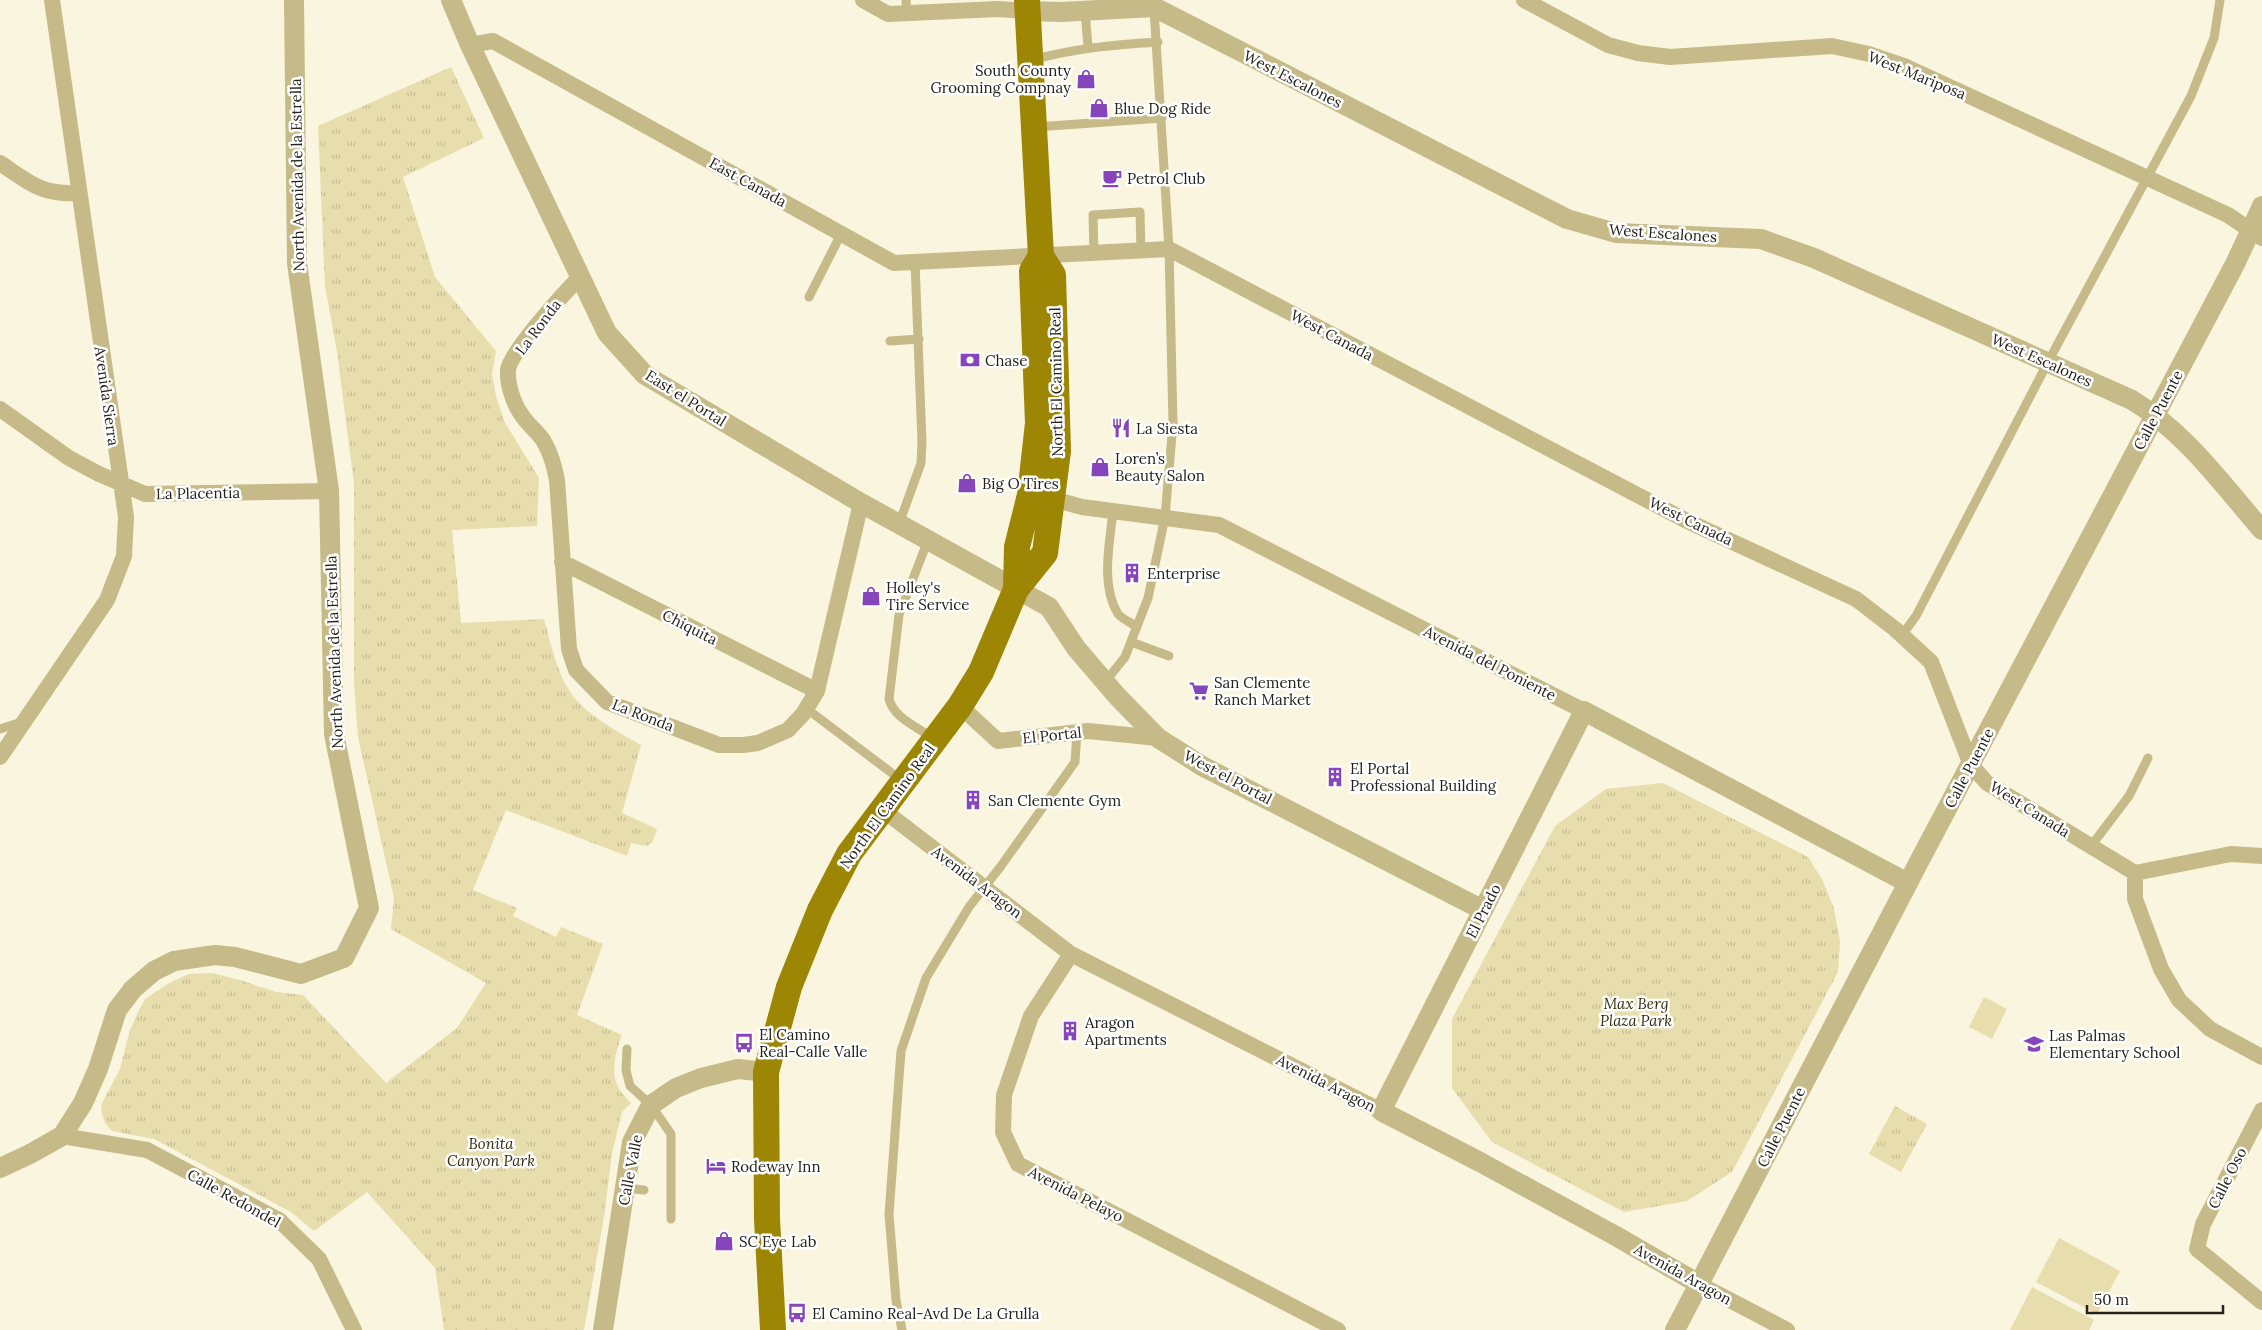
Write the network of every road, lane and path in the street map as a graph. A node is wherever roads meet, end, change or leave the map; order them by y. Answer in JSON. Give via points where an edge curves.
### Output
{"nodes":[{"id":1,"x":52,"y":0,"type":"edge"},
{"id":2,"x":294,"y":0,"type":"edge"},
{"id":3,"x":451,"y":0,"type":"edge"},
{"id":4,"x":864,"y":0,"type":"edge"},
{"id":5,"x":1524,"y":0,"type":"edge"},
{"id":6,"x":2220,"y":0,"type":"edge"},
{"id":7,"x":1154,"y":4,"type":"edge"},
{"id":8,"x":1027,"y":5,"type":"edge"},
{"id":9,"x":906,"y":7,"type":"edge"},
{"id":10,"x":1085,"y":11,"type":"junction"},
{"id":11,"x":1158,"y":42,"type":"junction"},
{"id":12,"x":470,"y":45,"type":"junction"},
{"id":13,"x":1088,"y":47,"type":"junction"},
{"id":14,"x":1030,"y":61,"type":"junction"},
{"id":15,"x":1162,"y":118,"type":"junction"},
{"id":16,"x":1033,"y":127,"type":"junction"},
{"id":17,"x":0,"y":163,"type":"edge"},
{"id":18,"x":2147,"y":178,"type":"junction"},
{"id":19,"x":78,"y":193,"type":"junction"},
{"id":20,"x":2262,"y":206,"type":"edge"},
{"id":21,"x":841,"y":234,"type":"junction"},
{"id":22,"x":2257,"y":234,"type":"edge"},
{"id":23,"x":1169,"y":249,"type":"junction"},
{"id":24,"x":1141,"y":251,"type":"junction"},
{"id":25,"x":1094,"y":254,"type":"junction"},
{"id":26,"x":1041,"y":256,"type":"junction"},
{"id":27,"x":915,"y":262,"type":"junction"},
{"id":28,"x":580,"y":276,"type":"junction"},
{"id":29,"x":809,"y":297,"type":"dead end"},
{"id":30,"x":919,"y":338,"type":"junction"},
{"id":31,"x":890,"y":341,"type":"dead end"},
{"id":32,"x":2048,"y":362,"type":"junction"},
{"id":33,"x":0,"y":409,"type":"edge"},
{"id":34,"x":2155,"y":414,"type":"junction"},
{"id":35,"x":120,"y":484,"type":"junction"},
{"id":36,"x":329,"y":492,"type":"junction"},
{"id":37,"x":1054,"y":499,"type":"junction"},
{"id":38,"x":861,"y":503,"type":"junction"},
{"id":39,"x":1113,"y":511,"type":"junction"},
{"id":40,"x":1165,"y":517,"type":"junction"},
{"id":41,"x":899,"y":524,"type":"junction"},
{"id":42,"x":2262,"y":530,"type":"edge"},
{"id":43,"x":928,"y":540,"type":"junction"},
{"id":44,"x":562,"y":562,"type":"junction"},
{"id":45,"x":1016,"y":589,"type":"junction"},
{"id":46,"x":1137,"y":627,"type":"junction"},
{"id":47,"x":1902,"y":635,"type":"junction"},
{"id":48,"x":1132,"y":642,"type":"junction"},
{"id":49,"x":1169,"y":656,"type":"dead end"},
{"id":50,"x":1105,"y":682,"type":"junction"},
{"id":51,"x":817,"y":691,"type":"junction"},
{"id":52,"x":960,"y":706,"type":"junction"},
{"id":53,"x":807,"y":709,"type":"junction"},
{"id":54,"x":1584,"y":711,"type":"junction"},
{"id":55,"x":25,"y":721,"type":"junction"},
{"id":56,"x":0,"y":729,"type":"edge"},
{"id":57,"x":1077,"y":732,"type":"junction"},
{"id":58,"x":1158,"y":738,"type":"junction"},
{"id":59,"x":935,"y":739,"type":"junction"},
{"id":60,"x":0,"y":757,"type":"edge"},
{"id":61,"x":2148,"y":758,"type":"dead end"},
{"id":62,"x":1971,"y":765,"type":"junction"},
{"id":63,"x":904,"y":782,"type":"junction"},
{"id":64,"x":883,"y":810,"type":"junction"},
{"id":65,"x":2091,"y":846,"type":"junction"},
{"id":66,"x":2262,"y":856,"type":"edge"},
{"id":67,"x":2135,"y":873,"type":"junction"},
{"id":68,"x":1908,"y":883,"type":"junction"},
{"id":69,"x":984,"y":887,"type":"junction"},
{"id":70,"x":1484,"y":910,"type":"junction"},
{"id":71,"x":1071,"y":954,"type":"junction"},
{"id":72,"x":626,"y":1049,"type":"dead end"},
{"id":73,"x":2262,"y":1057,"type":"edge"},
{"id":74,"x":766,"y":1072,"type":"junction"},
{"id":75,"x":651,"y":1105,"type":"junction"},
{"id":76,"x":2262,"y":1110,"type":"edge"},
{"id":77,"x":1381,"y":1111,"type":"junction"},
{"id":78,"x":62,"y":1136,"type":"junction"},
{"id":79,"x":0,"y":1168,"type":"edge"},
{"id":80,"x":671,"y":1219,"type":"dead end"},
{"id":81,"x":1699,"y":1284,"type":"junction"},
{"id":82,"x":2262,"y":1302,"type":"edge"},
{"id":83,"x":354,"y":1330,"type":"edge"},
{"id":84,"x":603,"y":1330,"type":"edge"},
{"id":85,"x":773,"y":1330,"type":"edge"},
{"id":86,"x":902,"y":1330,"type":"edge"},
{"id":87,"x":1338,"y":1330,"type":"edge"},
{"id":88,"x":1675,"y":1330,"type":"edge"},
{"id":89,"x":1787,"y":1330,"type":"edge"}],
"edges":[{"from":1,"to":19,"type":"street","name":"Avenida Sierra"},
{"from":2,"to":36,"type":"street","name":"North Avenida de la Estrella","via":[[297,263]]},
{"from":3,"to":12,"type":"street","name":"East el Portal"},
{"from":4,"to":9,"type":"street","via":[[888,14]]},
{"from":5,"to":18,"type":"street","name":"West Mariposa","via":[[1608,45],[1638,53],[1670,57],[1832,46],[1869,54],[1904,66]]},
{"from":6,"to":18,"type":"lane","via":[[2208,54]]},
{"from":7,"to":10,"type":"street"},
{"from":7,"to":11,"type":"lane"},
{"from":7,"to":32,"type":"street","name":"West Escalones","via":[[1567,219],[1616,233],[1761,239],[1814,258]]},
{"from":8,"to":9,"type":"street","via":[[998,9]]},
{"from":8,"to":10,"type":"street"},
{"from":8,"to":14,"type":"main road","name":"North El Camino Real"},
{"from":10,"to":13,"type":"lane"},
{"from":11,"to":13,"type":"lane"},
{"from":11,"to":15,"type":"lane"},
{"from":12,"to":21,"type":"street","name":"East Canada","via":[[492,41]]},
{"from":12,"to":28,"type":"street","name":"East el Portal"},
{"from":13,"to":14,"type":"lane"},
{"from":14,"to":16,"type":"main road","name":"North El Camino Real"},
{"from":15,"to":16,"type":"lane"},
{"from":15,"to":23,"type":"lane"},
{"from":16,"to":26,"type":"main road","name":"North El Camino Real"},
{"from":17,"to":19,"type":"street","via":[[40,189],[58,194]]},
{"from":18,"to":22,"type":"street","name":"West Mariposa","via":[[2228,214]]},
{"from":18,"to":32,"type":"lane"},
{"from":19,"to":35,"type":"street","name":"Avenida Sierra"},
{"from":20,"to":22,"type":"street","name":"Calle Puente"},
{"from":21,"to":27,"type":"street","name":"East Canada","via":[[894,263]]},
{"from":21,"to":29,"type":"lane"},
{"from":22,"to":34,"type":"street","name":"Calle Puente"},
{"from":23,"to":24,"type":"street"},
{"from":23,"to":40,"type":"lane","via":[[1174,423]]},
{"from":23,"to":47,"type":"street","name":"West Canada","via":[[1685,520],[1856,599]]},
{"from":24,"to":25,"type":"street"},
{"from":24,"to":25,"type":"lane","via":[[1140,212],[1093,215]]},
{"from":25,"to":26,"type":"street"},
{"from":26,"to":27,"type":"street","name":"East Canada"},
{"from":26,"to":37,"type":"main road","name":"North El Camino Real","via":[[1053,275],[1058,451]]},
{"from":26,"to":45,"type":"main road","name":"North El Camino Real","via":[[1032,271],[1037,431],[1030,495],[1018,547]]},
{"from":27,"to":30,"type":"lane"},
{"from":28,"to":38,"type":"street","name":"East el Portal","via":[[607,333],[645,375]]},
{"from":28,"to":44,"type":"street","name":"La Ronda","via":[[521,347],[508,369],[510,389],[520,413],[543,440],[554,461]]},
{"from":30,"to":31,"type":"lane"},
{"from":30,"to":41,"type":"lane","via":[[921,464]]},
{"from":32,"to":34,"type":"street","name":"West Escalones","via":[[2132,400]]},
{"from":32,"to":47,"type":"lane","via":[[1916,616]]},
{"from":33,"to":35,"type":"street","name":"La Placentia","via":[[69,458]]},
{"from":34,"to":42,"type":"street","name":"West Escalones","via":[[2178,433]]},
{"from":34,"to":62,"type":"street","name":"Calle Puente"},
{"from":35,"to":36,"type":"street","name":"La Placentia","via":[[145,494]]},
{"from":35,"to":55,"type":"street","name":"Avenida Sierra","via":[[126,517],[124,556],[107,600]]},
{"from":36,"to":78,"type":"street","name":"North Avenida de la Estrella","via":[[334,734],[369,908],[344,958],[301,974],[235,956],[215,955],[174,961],[154,971],[134,988],[117,1010],[91,1086]]},
{"from":37,"to":39,"type":"street","name":"Avenida del Poniente"},
{"from":37,"to":45,"type":"main road","name":"North El Camino Real","via":[[1045,553]]},
{"from":38,"to":41,"type":"street","name":"East el Portal"},
{"from":38,"to":51,"type":"street","name":"La Ronda"},
{"from":39,"to":40,"type":"street","name":"Avenida del Poniente"},
{"from":39,"to":46,"type":"lane","via":[[1108,552],[1110,592],[1119,615]]},
{"from":40,"to":46,"type":"lane","via":[[1148,598]]},
{"from":40,"to":54,"type":"street","name":"Avenida del Poniente","via":[[1219,525]]},
{"from":41,"to":43,"type":"street","name":"East el Portal"},
{"from":43,"to":45,"type":"street","name":"East el Portal"},
{"from":43,"to":59,"type":"lane","via":[[899,615],[889,699],[896,714]]},
{"from":44,"to":51,"type":"street","name":"Chiquita"},
{"from":44,"to":53,"type":"street","name":"La Ronda","via":[[569,649],[576,670],[607,702],[719,745],[758,743],[774,738],[788,730]]},
{"from":45,"to":50,"type":"street","name":"West el Portal","via":[[1049,607],[1076,648]]},
{"from":45,"to":52,"type":"main road","name":"North El Camino Real","via":[[982,672]]},
{"from":46,"to":48,"type":"lane"},
{"from":47,"to":62,"type":"street","name":"West Canada","via":[[1931,662]]},
{"from":48,"to":49,"type":"lane"},
{"from":48,"to":50,"type":"lane","via":[[1125,657]]},
{"from":50,"to":58,"type":"street","name":"West el Portal"},
{"from":51,"to":53,"type":"street","name":"La Ronda"},
{"from":52,"to":57,"type":"street","name":"El Portal","via":[[998,741]]},
{"from":52,"to":59,"type":"main road","name":"North El Camino Real"},
{"from":53,"to":63,"type":"lane"},
{"from":54,"to":68,"type":"street","name":"Avenida del Poniente"},
{"from":54,"to":70,"type":"street","name":"El Prado"},
{"from":55,"to":56,"type":"lane"},
{"from":55,"to":60,"type":"street","name":"Avenida Sierra"},
{"from":57,"to":58,"type":"street","name":"El Portal"},
{"from":57,"to":69,"type":"lane","via":[[1074,762]]},
{"from":58,"to":70,"type":"street","name":"West el Portal","via":[[1202,766]]},
{"from":59,"to":63,"type":"main road","name":"North El Camino Real"},
{"from":61,"to":65,"type":"lane","via":[[2129,796]]},
{"from":62,"to":65,"type":"street","name":"West Canada","via":[[1987,783]]},
{"from":62,"to":68,"type":"street","name":"Calle Puente"},
{"from":63,"to":64,"type":"main road","name":"North El Camino Real"},
{"from":64,"to":69,"type":"street","name":"Avenida Aragon"},
{"from":64,"to":74,"type":"main road","name":"North El Camino Real","via":[[849,854],[820,910],[789,987]]},
{"from":65,"to":67,"type":"street","name":"West Canada"},
{"from":66,"to":67,"type":"street","via":[[2231,854]]},
{"from":67,"to":73,"type":"street","via":[[2135,899],[2161,969],[2178,1000],[2210,1029]]},
{"from":68,"to":81,"type":"street","name":"Calle Puente"},
{"from":69,"to":71,"type":"street","name":"Avenida Aragon"},
{"from":69,"to":86,"type":"lane","via":[[926,978],[900,1051],[889,1214],[896,1300]]},
{"from":70,"to":77,"type":"street","name":"El Prado"},
{"from":71,"to":77,"type":"street","name":"Avenida Aragon"},
{"from":71,"to":87,"type":"street","name":"Avenida Pelayo","via":[[1031,1016],[1004,1095],[1003,1132],[1018,1164]]},
{"from":72,"to":75,"type":"lane","via":[[630,1086]]},
{"from":74,"to":75,"type":"street","name":"Calle Valle","via":[[738,1068],[701,1078],[676,1088]]},
{"from":74,"to":85,"type":"main road","name":"North El Camino Real","via":[[767,1219]]},
{"from":75,"to":80,"type":"lane","via":[[671,1134]]},
{"from":75,"to":84,"type":"street","name":"Calle Valle","via":[[632,1142],[635,1189]]},
{"from":76,"to":82,"type":"street","name":"Calle Oso","via":[[2203,1224],[2197,1249]]},
{"from":77,"to":81,"type":"street","name":"Avenida Aragon","via":[[1497,1171]]},
{"from":78,"to":79,"type":"street"},
{"from":78,"to":83,"type":"street","name":"Calle Redondel","via":[[147,1150],[279,1220],[319,1259]]},
{"from":81,"to":88,"type":"street","name":"Calle Puente"},
{"from":81,"to":89,"type":"street","name":"Avenida Aragon"}]}
